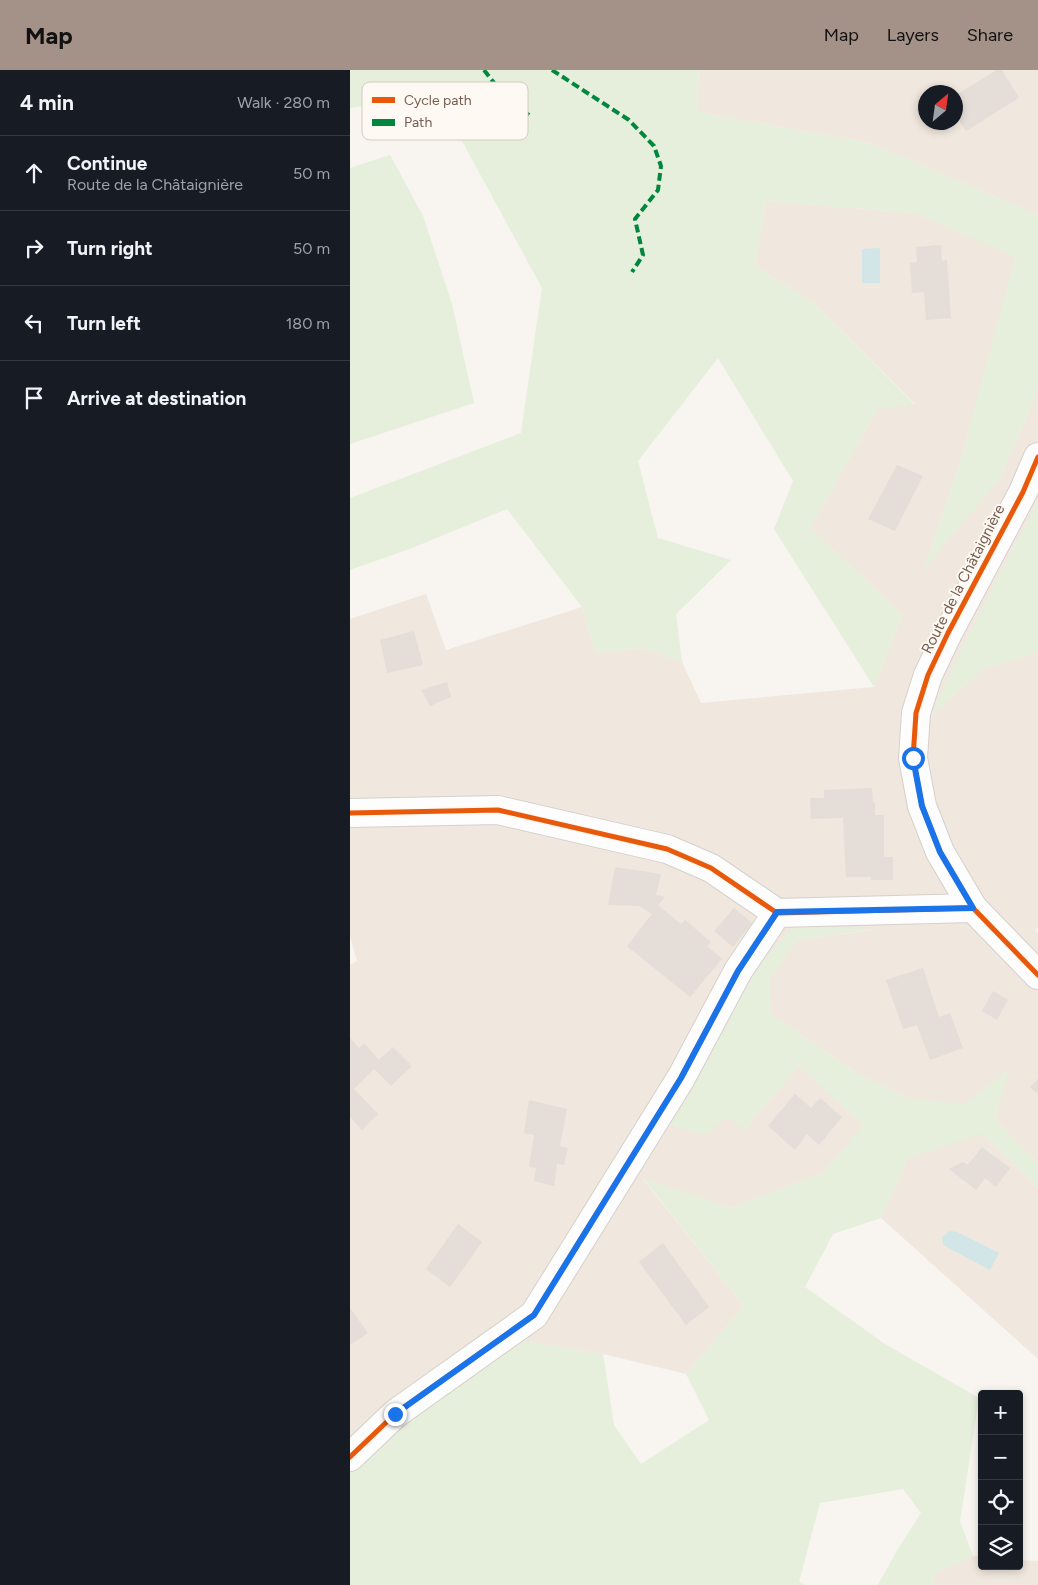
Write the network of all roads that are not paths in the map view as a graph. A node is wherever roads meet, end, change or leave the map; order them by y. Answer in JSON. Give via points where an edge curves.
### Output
{"nodes":[{"id":1,"x":1038,"y":457,"type":"edge"},
{"id":2,"x":350,"y":813,"type":"edge"},
{"id":3,"x":973,"y":908,"type":"junction"},
{"id":4,"x":777,"y":912,"type":"junction"},
{"id":5,"x":1038,"y":975,"type":"edge"},
{"id":6,"x":350,"y":1457,"type":"edge"}],
"edges":[{"from":1,"to":3,"type":"street","name":"Route de la Châtaignière","via":[[928,675],[916,713],[913,758],[922,806],[940,852]]},
{"from":2,"to":4,"type":"street","via":[[498,810],[666,849],[711,868]]},
{"from":3,"to":4,"type":"street"},
{"from":3,"to":5,"type":"street","name":"Route de la Châtaignière"},
{"from":4,"to":6,"type":"street","via":[[738,971],[681,1078],[534,1315],[395,1414]]}]}
